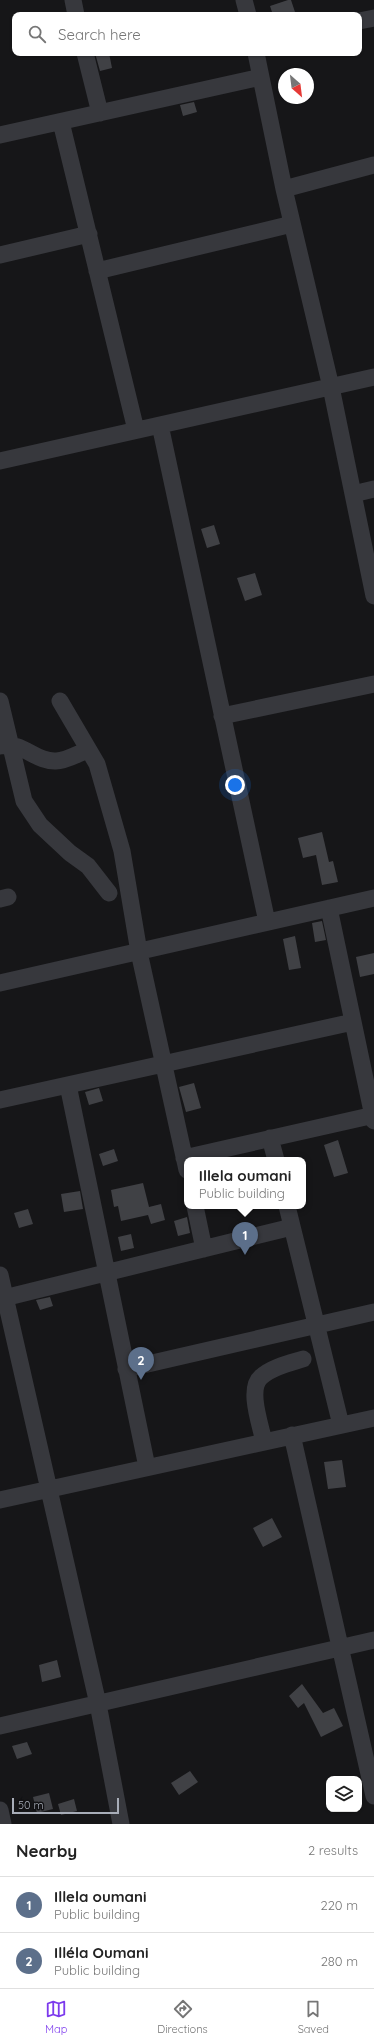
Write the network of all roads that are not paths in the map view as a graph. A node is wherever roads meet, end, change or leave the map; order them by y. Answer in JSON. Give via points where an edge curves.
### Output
{"nodes":[{"id":1,"x":73,"y":0,"type":"edge"},
{"id":2,"x":244,"y":0,"type":"edge"},
{"id":3,"x":75,"y":12,"type":"edge"},
{"id":4,"x":247,"y":12,"type":"edge"},
{"id":5,"x":374,"y":18,"type":"edge"},
{"id":6,"x":362,"y":20,"type":"edge"},
{"id":7,"x":87,"y":56,"type":"edge"},
{"id":8,"x":257,"y":56,"type":"edge"},
{"id":9,"x":261,"y":77,"type":"junction"},
{"id":10,"x":100,"y":113,"type":"junction"},
{"id":11,"x":61,"y":122,"type":"junction"},
{"id":12,"x":0,"y":135,"type":"edge"},
{"id":13,"x":374,"y":165,"type":"edge"},
{"id":14,"x":284,"y":188,"type":"junction"},
{"id":15,"x":292,"y":224,"type":"junction"},
{"id":16,"x":88,"y":234,"type":"junction"},
{"id":17,"x":0,"y":256,"type":"edge"},
{"id":18,"x":97,"y":271,"type":"junction"},
{"id":19,"x":374,"y":377,"type":"edge"},
{"id":20,"x":331,"y":387,"type":"junction"},
{"id":21,"x":160,"y":425,"type":"junction"},
{"id":22,"x":136,"y":430,"type":"junction"},
{"id":23,"x":0,"y":461,"type":"edge"},
{"id":24,"x":374,"y":489,"type":"edge"},
{"id":25,"x":353,"y":494,"type":"junction"},
{"id":26,"x":374,"y":596,"type":"edge"},
{"id":27,"x":374,"y":684,"type":"edge"},
{"id":28,"x":0,"y":701,"type":"edge"},
{"id":29,"x":60,"y":701,"type":"dead end"},
{"id":30,"x":222,"y":716,"type":"junction"},
{"id":31,"x":5,"y":745,"type":"edge"},
{"id":32,"x":88,"y":750,"type":"junction"},
{"id":33,"x":109,"y":893,"type":"dead end"},
{"id":34,"x":374,"y":898,"type":"edge"},
{"id":35,"x":329,"y":908,"type":"junction"},
{"id":36,"x":267,"y":922,"type":"junction"},
{"id":37,"x":139,"y":952,"type":"junction"},
{"id":38,"x":0,"y":984,"type":"edge"},
{"id":39,"x":353,"y":1022,"type":"junction"},
{"id":40,"x":164,"y":1064,"type":"junction"},
{"id":41,"x":68,"y":1085,"type":"junction"},
{"id":42,"x":0,"y":1100,"type":"edge"},
{"id":43,"x":374,"y":1117,"type":"edge"},
{"id":44,"x":270,"y":1138,"type":"junction"},
{"id":45,"x":184,"y":1157,"type":"edge"},
{"id":46,"x":209,"y":1157,"type":"edge"},
{"id":47,"x":275,"y":1157,"type":"edge"},
{"id":48,"x":196,"y":1209,"type":"edge"},
{"id":49,"x":288,"y":1209,"type":"edge"},
{"id":50,"x":292,"y":1227,"type":"junction"},
{"id":51,"x":204,"y":1249,"type":"junction"},
{"id":52,"x":106,"y":1273,"type":"junction"},
{"id":53,"x":0,"y":1275,"type":"edge"},
{"id":54,"x":3,"y":1298,"type":"edge"},
{"id":55,"x":374,"y":1312,"type":"edge"},
{"id":56,"x":316,"y":1326,"type":"junction"},
{"id":57,"x":303,"y":1359,"type":"dead end"},
{"id":58,"x":126,"y":1369,"type":"junction"},
{"id":59,"x":374,"y":1418,"type":"edge"},
{"id":60,"x":340,"y":1425,"type":"junction"},
{"id":61,"x":292,"y":1436,"type":"junction"},
{"id":62,"x":264,"y":1442,"type":"junction"},
{"id":63,"x":147,"y":1467,"type":"junction"},
{"id":64,"x":48,"y":1488,"type":"junction"},
{"id":65,"x":0,"y":1500,"type":"edge"},
{"id":66,"x":374,"y":1640,"type":"edge"},
{"id":67,"x":340,"y":1648,"type":"junction"},
{"id":68,"x":98,"y":1704,"type":"junction"},
{"id":69,"x":0,"y":1726,"type":"edge"},
{"id":70,"x":374,"y":1796,"type":"edge"},
{"id":71,"x":0,"y":1810,"type":"edge"},
{"id":72,"x":3,"y":1824,"type":"edge"},
{"id":73,"x":120,"y":1824,"type":"edge"}],
"edges":[{"from":1,"to":3,"type":"street"},
{"from":2,"to":4,"type":"street"},
{"from":5,"to":6,"type":"street"},
{"from":7,"to":10,"type":"street"},
{"from":8,"to":9,"type":"street"},
{"from":9,"to":10,"type":"street"},
{"from":9,"to":14,"type":"street"},
{"from":10,"to":11,"type":"street"},
{"from":11,"to":12,"type":"street"},
{"from":11,"to":16,"type":"street"},
{"from":13,"to":14,"type":"street"},
{"from":14,"to":15,"type":"street"},
{"from":15,"to":18,"type":"street"},
{"from":15,"to":20,"type":"street"},
{"from":16,"to":17,"type":"street"},
{"from":16,"to":18,"type":"street"},
{"from":18,"to":22,"type":"street"},
{"from":19,"to":20,"type":"street"},
{"from":20,"to":21,"type":"street"},
{"from":20,"to":25,"type":"street"},
{"from":21,"to":22,"type":"street"},
{"from":21,"to":30,"type":"street"},
{"from":22,"to":23,"type":"street"},
{"from":24,"to":25,"type":"street"},
{"from":25,"to":26,"type":"street"},
{"from":27,"to":30,"type":"street"},
{"from":28,"to":31,"type":"street"},
{"from":29,"to":32,"type":"street"},
{"from":30,"to":36,"type":"street"},
{"from":31,"to":32,"type":"street","via":[[31,752],[43,760],[57,761]]},
{"from":31,"to":33,"type":"street","via":[[24,801],[40,825],[88,866]]},
{"from":32,"to":37,"type":"street","via":[[97,764],[122,851]]},
{"from":34,"to":35,"type":"street"},
{"from":35,"to":36,"type":"street"},
{"from":35,"to":39,"type":"street"},
{"from":36,"to":37,"type":"street"},
{"from":37,"to":38,"type":"street"},
{"from":37,"to":40,"type":"street"},
{"from":39,"to":40,"type":"street"},
{"from":39,"to":43,"type":"street"},
{"from":40,"to":41,"type":"street"},
{"from":40,"to":45,"type":"street"},
{"from":41,"to":42,"type":"street"},
{"from":41,"to":52,"type":"street"},
{"from":43,"to":44,"type":"street"},
{"from":44,"to":46,"type":"street"},
{"from":44,"to":47,"type":"street"},
{"from":48,"to":51,"type":"street"},
{"from":49,"to":50,"type":"street"},
{"from":50,"to":51,"type":"street"},
{"from":50,"to":56,"type":"street"},
{"from":51,"to":52,"type":"street"},
{"from":52,"to":54,"type":"street"},
{"from":52,"to":58,"type":"street"},
{"from":53,"to":54,"type":"street"},
{"from":54,"to":64,"type":"street"},
{"from":55,"to":56,"type":"street"},
{"from":56,"to":58,"type":"street"},
{"from":56,"to":60,"type":"street"},
{"from":57,"to":62,"type":"street","via":[[271,1370],[260,1377],[256,1384],[254,1392]]},
{"from":58,"to":63,"type":"street"},
{"from":59,"to":60,"type":"street"},
{"from":60,"to":61,"type":"street"},
{"from":61,"to":62,"type":"street"},
{"from":61,"to":67,"type":"street"},
{"from":62,"to":63,"type":"street"},
{"from":63,"to":64,"type":"street"},
{"from":64,"to":65,"type":"street"},
{"from":64,"to":68,"type":"street"},
{"from":66,"to":67,"type":"street"},
{"from":67,"to":68,"type":"street"},
{"from":67,"to":70,"type":"street"},
{"from":68,"to":69,"type":"street"},
{"from":68,"to":73,"type":"street"},
{"from":71,"to":72,"type":"street"}]}
